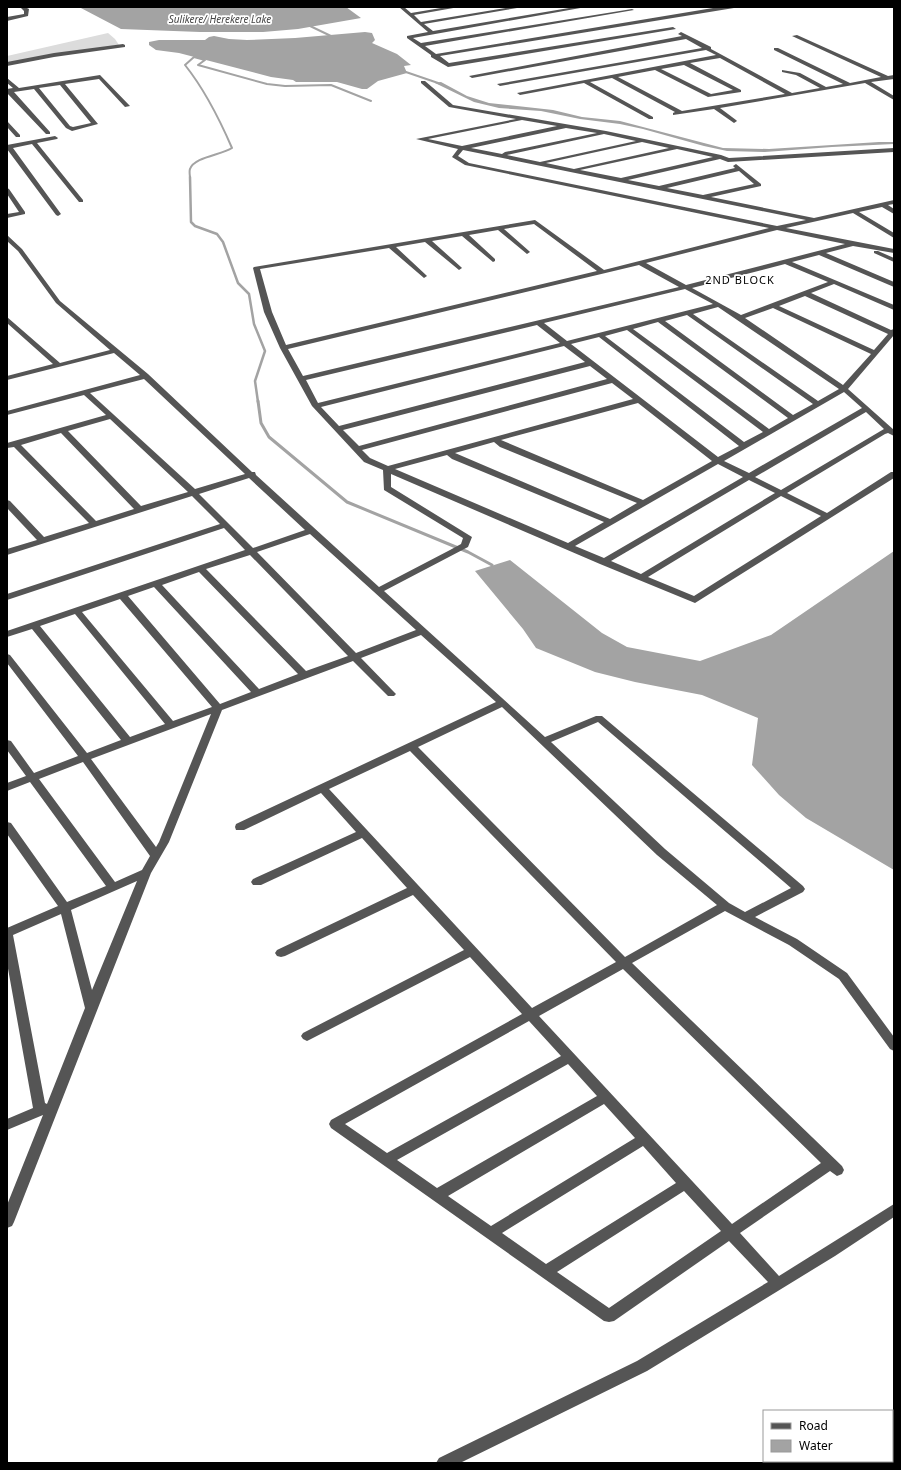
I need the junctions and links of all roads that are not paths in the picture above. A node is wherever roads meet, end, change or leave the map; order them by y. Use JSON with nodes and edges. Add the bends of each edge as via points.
{"nodes":[{"id":1,"x":22,"y":7,"type":"edge"},
{"id":2,"x":401,"y":7,"type":"edge"},
{"id":3,"x":457,"y":7,"type":"edge"},
{"id":4,"x":521,"y":7,"type":"edge"},
{"id":5,"x":584,"y":7,"type":"edge"},
{"id":6,"x":623,"y":7,"type":"edge"},
{"id":7,"x":726,"y":7,"type":"edge"},
{"id":8,"x":738,"y":7,"type":"edge"},
{"id":9,"x":632,"y":10,"type":"junction"},
{"id":10,"x":638,"y":13,"type":"dead end"},
{"id":11,"x":411,"y":14,"type":"junction"},
{"id":12,"x":644,"y":15,"type":"dead end"},
{"id":13,"x":7,"y":19,"type":"edge"},
{"id":14,"x":656,"y":20,"type":"junction"},
{"id":15,"x":422,"y":23,"type":"junction"},
{"id":16,"x":673,"y":29,"type":"junction"},
{"id":17,"x":432,"y":33,"type":"junction"},
{"id":18,"x":795,"y":36,"type":"dead end"},
{"id":19,"x":687,"y":37,"type":"junction"},
{"id":20,"x":420,"y":45,"type":"junction"},
{"id":21,"x":124,"y":46,"type":"dead end"},
{"id":22,"x":709,"y":48,"type":"junction"},
{"id":23,"x":776,"y":49,"type":"dead end"},
{"id":24,"x":433,"y":56,"type":"junction"},
{"id":25,"x":722,"y":56,"type":"junction"},
{"id":26,"x":685,"y":63,"type":"junction"},
{"id":27,"x":7,"y":64,"type":"edge"},
{"id":28,"x":656,"y":68,"type":"junction"},
{"id":29,"x":784,"y":71,"type":"dead end"},
{"id":30,"x":472,"y":76,"type":"dead end"},
{"id":31,"x":613,"y":76,"type":"junction"},
{"id":32,"x":894,"y":76,"type":"edge"},
{"id":33,"x":886,"y":78,"type":"junction"},
{"id":34,"x":7,"y":80,"type":"edge"},
{"id":35,"x":585,"y":81,"type":"junction"},
{"id":36,"x":865,"y":81,"type":"junction"},
{"id":37,"x":423,"y":82,"type":"dead end"},
{"id":38,"x":894,"y":83,"type":"edge"},
{"id":39,"x":62,"y":84,"type":"junction"},
{"id":40,"x":500,"y":84,"type":"dead end"},
{"id":41,"x":848,"y":84,"type":"junction"},
{"id":42,"x":36,"y":88,"type":"junction"},
{"id":43,"x":824,"y":88,"type":"junction"},
{"id":44,"x":18,"y":90,"type":"junction"},
{"id":45,"x":9,"y":91,"type":"edge"},
{"id":46,"x":520,"y":93,"type":"dead end"},
{"id":47,"x":790,"y":94,"type":"junction"},
{"id":48,"x":894,"y":98,"type":"edge"},
{"id":49,"x":127,"y":106,"type":"dead end"},
{"id":50,"x":715,"y":107,"type":"junction"},
{"id":51,"x":651,"y":118,"type":"dead end"},
{"id":52,"x":527,"y":119,"type":"junction"},
{"id":53,"x":734,"y":121,"type":"dead end"},
{"id":54,"x":7,"y":123,"type":"edge"},
{"id":55,"x":566,"y":126,"type":"junction"},
{"id":56,"x":48,"y":133,"type":"dead end"},
{"id":57,"x":606,"y":133,"type":"junction"},
{"id":58,"x":18,"y":136,"type":"dead end"},
{"id":59,"x":55,"y":138,"type":"dead end"},
{"id":60,"x":644,"y":141,"type":"junction"},
{"id":61,"x":33,"y":142,"type":"junction"},
{"id":62,"x":8,"y":147,"type":"edge"},
{"id":63,"x":461,"y":148,"type":"junction"},
{"id":64,"x":679,"y":148,"type":"junction"},
{"id":65,"x":894,"y":150,"type":"edge"},
{"id":66,"x":499,"y":155,"type":"junction"},
{"id":67,"x":721,"y":157,"type":"junction"},
{"id":68,"x":728,"y":160,"type":"junction"},
{"id":69,"x":539,"y":163,"type":"junction"},
{"id":70,"x":740,"y":169,"type":"junction"},
{"id":71,"x":573,"y":170,"type":"junction"},
{"id":72,"x":620,"y":180,"type":"junction"},
{"id":73,"x":658,"y":188,"type":"junction"},
{"id":74,"x":7,"y":190,"type":"edge"},
{"id":75,"x":702,"y":197,"type":"junction"},
{"id":76,"x":81,"y":200,"type":"dead end"},
{"id":77,"x":15,"y":201,"type":"junction"},
{"id":78,"x":7,"y":202,"type":"edge"},
{"id":79,"x":894,"y":202,"type":"edge"},
{"id":80,"x":882,"y":204,"type":"junction"},
{"id":81,"x":854,"y":211,"type":"junction"},
{"id":82,"x":894,"y":212,"type":"edge"},
{"id":83,"x":58,"y":214,"type":"dead end"},
{"id":84,"x":7,"y":216,"type":"edge"},
{"id":85,"x":814,"y":220,"type":"junction"},
{"id":86,"x":499,"y":228,"type":"junction"},
{"id":87,"x":778,"y":228,"type":"junction"},
{"id":88,"x":464,"y":234,"type":"junction"},
{"id":89,"x":894,"y":236,"type":"edge"},
{"id":90,"x":7,"y":237,"type":"edge"},
{"id":91,"x":427,"y":240,"type":"junction"},
{"id":92,"x":853,"y":244,"type":"junction"},
{"id":93,"x":391,"y":246,"type":"junction"},
{"id":94,"x":872,"y":248,"type":"junction"},
{"id":95,"x":894,"y":251,"type":"edge"},
{"id":96,"x":527,"y":252,"type":"dead end"},
{"id":97,"x":820,"y":253,"type":"junction"},
{"id":98,"x":493,"y":260,"type":"dead end"},
{"id":99,"x":894,"y":260,"type":"edge"},
{"id":100,"x":785,"y":261,"type":"junction"},
{"id":101,"x":640,"y":263,"type":"junction"},
{"id":102,"x":459,"y":268,"type":"dead end"},
{"id":103,"x":603,"y":272,"type":"junction"},
{"id":104,"x":424,"y":276,"type":"dead end"},
{"id":105,"x":834,"y":282,"type":"junction"},
{"id":106,"x":894,"y":285,"type":"edge"},
{"id":107,"x":686,"y":287,"type":"junction"},
{"id":108,"x":805,"y":293,"type":"junction"},
{"id":109,"x":719,"y":305,"type":"junction"},
{"id":110,"x":772,"y":305,"type":"junction"},
{"id":111,"x":894,"y":308,"type":"edge"},
{"id":112,"x":688,"y":312,"type":"junction"},
{"id":113,"x":740,"y":318,"type":"junction"},
{"id":114,"x":7,"y":319,"type":"edge"},
{"id":115,"x":659,"y":320,"type":"junction"},
{"id":116,"x":538,"y":322,"type":"junction"},
{"id":117,"x":628,"y":328,"type":"junction"},
{"id":118,"x":893,"y":332,"type":"edge"},
{"id":119,"x":600,"y":335,"type":"junction"},
{"id":120,"x":566,"y":343,"type":"junction"},
{"id":121,"x":284,"y":348,"type":"junction"},
{"id":122,"x":115,"y":351,"type":"junction"},
{"id":123,"x":875,"y":353,"type":"junction"},
{"id":124,"x":591,"y":363,"type":"junction"},
{"id":125,"x":58,"y":365,"type":"junction"},
{"id":126,"x":7,"y":369,"type":"edge"},
{"id":127,"x":145,"y":376,"type":"junction"},
{"id":128,"x":11,"y":377,"type":"edge"},
{"id":129,"x":302,"y":379,"type":"junction"},
{"id":130,"x":613,"y":380,"type":"junction"},
{"id":131,"x":844,"y":389,"type":"junction"},
{"id":132,"x":85,"y":392,"type":"junction"},
{"id":133,"x":639,"y":400,"type":"junction"},
{"id":134,"x":818,"y":404,"type":"junction"},
{"id":135,"x":316,"y":406,"type":"junction"},
{"id":136,"x":867,"y":408,"type":"junction"},
{"id":137,"x":7,"y":413,"type":"edge"},
{"id":138,"x":112,"y":416,"type":"junction"},
{"id":139,"x":793,"y":418,"type":"junction"},
{"id":140,"x":63,"y":430,"type":"junction"},
{"id":141,"x":337,"y":430,"type":"junction"},
{"id":142,"x":768,"y":432,"type":"junction"},
{"id":143,"x":891,"y":432,"type":"edge"},
{"id":144,"x":496,"y":440,"type":"junction"},
{"id":145,"x":16,"y":444,"type":"junction"},
{"id":146,"x":7,"y":446,"type":"edge"},
{"id":147,"x":744,"y":446,"type":"junction"},
{"id":148,"x":358,"y":448,"type":"junction"},
{"id":149,"x":450,"y":453,"type":"junction"},
{"id":150,"x":718,"y":461,"type":"junction"},
{"id":151,"x":387,"y":469,"type":"junction"},
{"id":152,"x":252,"y":474,"type":"junction"},
{"id":153,"x":894,"y":474,"type":"edge"},
{"id":154,"x":749,"y":477,"type":"junction"},
{"id":155,"x":779,"y":492,"type":"junction"},
{"id":156,"x":194,"y":493,"type":"junction"},
{"id":157,"x":7,"y":503,"type":"edge"},
{"id":158,"x":644,"y":503,"type":"junction"},
{"id":159,"x":140,"y":510,"type":"junction"},
{"id":160,"x":827,"y":516,"type":"junction"},
{"id":161,"x":611,"y":522,"type":"junction"},
{"id":162,"x":94,"y":524,"type":"junction"},
{"id":163,"x":225,"y":525,"type":"junction"},
{"id":164,"x":311,"y":531,"type":"junction"},
{"id":165,"x":43,"y":541,"type":"junction"},
{"id":166,"x":568,"y":546,"type":"junction"},
{"id":167,"x":251,"y":551,"type":"junction"},
{"id":168,"x":7,"y":552,"type":"edge"},
{"id":169,"x":603,"y":562,"type":"junction"},
{"id":170,"x":201,"y":569,"type":"junction"},
{"id":171,"x":642,"y":577,"type":"junction"},
{"id":172,"x":156,"y":584,"type":"junction"},
{"id":173,"x":378,"y":591,"type":"junction"},
{"id":174,"x":122,"y":595,"type":"junction"},
{"id":175,"x":7,"y":597,"type":"edge"},
{"id":176,"x":76,"y":610,"type":"junction"},
{"id":177,"x":34,"y":625,"type":"junction"},
{"id":178,"x":423,"y":631,"type":"junction"},
{"id":179,"x":7,"y":634,"type":"edge"},
{"id":180,"x":7,"y":656,"type":"edge"},
{"id":181,"x":355,"y":657,"type":"junction"},
{"id":182,"x":305,"y":676,"type":"junction"},
{"id":183,"x":257,"y":693,"type":"junction"},
{"id":184,"x":391,"y":694,"type":"dead end"},
{"id":185,"x":503,"y":702,"type":"junction"},
{"id":186,"x":218,"y":708,"type":"junction"},
{"id":187,"x":172,"y":726,"type":"junction"},
{"id":188,"x":544,"y":741,"type":"junction"},
{"id":189,"x":128,"y":742,"type":"junction"},
{"id":190,"x":7,"y":743,"type":"edge"},
{"id":191,"x":411,"y":746,"type":"junction"},
{"id":192,"x":85,"y":758,"type":"junction"},
{"id":193,"x":32,"y":778,"type":"junction"},
{"id":194,"x":7,"y":787,"type":"edge"},
{"id":195,"x":322,"y":788,"type":"junction"},
{"id":196,"x":7,"y":826,"type":"edge"},
{"id":197,"x":240,"y":827,"type":"dead end"},
{"id":198,"x":363,"y":833,"type":"junction"},
{"id":199,"x":156,"y":856,"type":"junction"},
{"id":200,"x":146,"y":873,"type":"junction"},
{"id":201,"x":257,"y":882,"type":"dead end"},
{"id":202,"x":113,"y":887,"type":"junction"},
{"id":203,"x":415,"y":889,"type":"junction"},
{"id":204,"x":725,"y":906,"type":"junction"},
{"id":205,"x":64,"y":908,"type":"junction"},
{"id":206,"x":745,"y":917,"type":"junction"},
{"id":207,"x":7,"y":932,"type":"edge"},
{"id":208,"x":472,"y":951,"type":"junction"},
{"id":209,"x":280,"y":954,"type":"dead end"},
{"id":210,"x":624,"y":962,"type":"junction"},
{"id":211,"x":90,"y":1008,"type":"junction"},
{"id":212,"x":530,"y":1014,"type":"junction"},
{"id":213,"x":307,"y":1036,"type":"dead end"},
{"id":214,"x":894,"y":1046,"type":"edge"},
{"id":215,"x":569,"y":1058,"type":"junction"},
{"id":216,"x":605,"y":1097,"type":"junction"},
{"id":217,"x":54,"y":1104,"type":"junction"},
{"id":218,"x":40,"y":1110,"type":"junction"},
{"id":219,"x":7,"y":1125,"type":"edge"},
{"id":220,"x":644,"y":1139,"type":"junction"},
{"id":221,"x":386,"y":1160,"type":"junction"},
{"id":222,"x":685,"y":1184,"type":"junction"},
{"id":223,"x":437,"y":1195,"type":"junction"},
{"id":224,"x":894,"y":1210,"type":"edge"},
{"id":225,"x":7,"y":1222,"type":"edge"},
{"id":226,"x":491,"y":1233,"type":"junction"},
{"id":227,"x":730,"y":1233,"type":"junction"},
{"id":228,"x":546,"y":1271,"type":"junction"},
{"id":229,"x":777,"y":1284,"type":"junction"},
{"id":230,"x":444,"y":1463,"type":"edge"}],
"edges":[{"from":1,"to":13,"type":"street","via":[[27,10],[26,15]]},
{"from":2,"to":11,"type":"street"},
{"from":3,"to":11,"type":"street"},
{"from":4,"to":15,"type":"street"},
{"from":5,"to":17,"type":"street"},
{"from":6,"to":9,"type":"street"},
{"from":7,"to":8,"type":"street"},
{"from":7,"to":14,"type":"street"},
{"from":9,"to":10,"type":"street"},
{"from":9,"to":20,"type":"street"},
{"from":11,"to":15,"type":"street"},
{"from":12,"to":14,"type":"street"},
{"from":14,"to":16,"type":"street"},
{"from":14,"to":24,"type":"street"},
{"from":15,"to":17,"type":"street"},
{"from":16,"to":19,"type":"street"},
{"from":16,"to":24,"type":"street","via":[[448,65]]},
{"from":17,"to":20,"type":"street","via":[[409,37]]},
{"from":18,"to":33,"type":"street"},
{"from":19,"to":22,"type":"street"},
{"from":19,"to":30,"type":"street"},
{"from":20,"to":24,"type":"street"},
{"from":21,"to":27,"type":"street"},
{"from":22,"to":25,"type":"street"},
{"from":22,"to":40,"type":"street"},
{"from":23,"to":41,"type":"street"},
{"from":25,"to":26,"type":"street"},
{"from":25,"to":47,"type":"street"},
{"from":26,"to":28,"type":"street"},
{"from":26,"to":28,"type":"street","via":[[739,91],[710,96]]},
{"from":28,"to":31,"type":"street"},
{"from":29,"to":43,"type":"street","via":[[798,74]]},
{"from":31,"to":35,"type":"street"},
{"from":31,"to":50,"type":"street","via":[[678,113]]},
{"from":32,"to":33,"type":"street"},
{"from":33,"to":36,"type":"street"},
{"from":33,"to":38,"type":"street"},
{"from":34,"to":44,"type":"street"},
{"from":35,"to":46,"type":"street"},
{"from":35,"to":51,"type":"street"},
{"from":36,"to":41,"type":"street"},
{"from":36,"to":48,"type":"street"},
{"from":37,"to":52,"type":"street","via":[[451,106]]},
{"from":39,"to":42,"type":"street"},
{"from":39,"to":42,"type":"street","via":[[95,124],[68,128]]},
{"from":39,"to":49,"type":"street","via":[[100,77]]},
{"from":41,"to":43,"type":"street"},
{"from":42,"to":44,"type":"street"},
{"from":43,"to":47,"type":"street"},
{"from":44,"to":45,"type":"street"},
{"from":45,"to":56,"type":"street"},
{"from":47,"to":50,"type":"street"},
{"from":50,"to":53,"type":"street"},
{"from":52,"to":55,"type":"street"},
{"from":52,"to":63,"type":"street","via":[[419,140]]},
{"from":54,"to":58,"type":"street"},
{"from":55,"to":57,"type":"street"},
{"from":55,"to":63,"type":"street"},
{"from":57,"to":60,"type":"street"},
{"from":57,"to":66,"type":"street"},
{"from":59,"to":61,"type":"street"},
{"from":60,"to":64,"type":"street"},
{"from":60,"to":69,"type":"street"},
{"from":61,"to":62,"type":"street"},
{"from":61,"to":76,"type":"street"},
{"from":62,"to":83,"type":"street"},
{"from":63,"to":66,"type":"street"},
{"from":63,"to":87,"type":"street","via":[[455,157],[467,164]]},
{"from":64,"to":67,"type":"street"},
{"from":64,"to":71,"type":"street"},
{"from":65,"to":68,"type":"street"},
{"from":66,"to":69,"type":"street"},
{"from":67,"to":68,"type":"street"},
{"from":67,"to":72,"type":"street"},
{"from":68,"to":70,"type":"street"},
{"from":69,"to":71,"type":"street"},
{"from":70,"to":73,"type":"street"},
{"from":70,"to":75,"type":"street","via":[[759,185]]},
{"from":71,"to":72,"type":"street"},
{"from":72,"to":73,"type":"street"},
{"from":73,"to":75,"type":"street"},
{"from":74,"to":77,"type":"street"},
{"from":75,"to":85,"type":"street"},
{"from":77,"to":78,"type":"street"},
{"from":77,"to":84,"type":"street","via":[[23,213]]},
{"from":79,"to":80,"type":"street"},
{"from":80,"to":81,"type":"street"},
{"from":80,"to":82,"type":"street"},
{"from":81,"to":85,"type":"street"},
{"from":81,"to":89,"type":"street"},
{"from":85,"to":87,"type":"street"},
{"from":86,"to":88,"type":"street"},
{"from":86,"to":96,"type":"street"},
{"from":86,"to":103,"type":"street","via":[[535,222]]},
{"from":87,"to":92,"type":"street"},
{"from":87,"to":101,"type":"street"},
{"from":88,"to":91,"type":"street"},
{"from":88,"to":98,"type":"street"},
{"from":90,"to":122,"type":"street","via":[[20,250],[58,302]]},
{"from":91,"to":93,"type":"street"},
{"from":91,"to":102,"type":"street"},
{"from":92,"to":94,"type":"street"},
{"from":92,"to":97,"type":"street"},
{"from":93,"to":104,"type":"street"},
{"from":93,"to":121,"type":"street","via":[[256,268],[268,312]]},
{"from":94,"to":95,"type":"street"},
{"from":94,"to":99,"type":"street"},
{"from":97,"to":100,"type":"street"},
{"from":97,"to":106,"type":"street"},
{"from":100,"to":105,"type":"street"},
{"from":100,"to":107,"type":"street"},
{"from":101,"to":103,"type":"street"},
{"from":101,"to":107,"type":"street"},
{"from":103,"to":121,"type":"street"},
{"from":105,"to":108,"type":"street"},
{"from":105,"to":111,"type":"street"},
{"from":107,"to":109,"type":"street"},
{"from":107,"to":116,"type":"street"},
{"from":108,"to":110,"type":"street"},
{"from":108,"to":118,"type":"street"},
{"from":109,"to":112,"type":"street"},
{"from":109,"to":113,"type":"street"},
{"from":110,"to":113,"type":"street"},
{"from":110,"to":123,"type":"street"},
{"from":112,"to":115,"type":"street"},
{"from":112,"to":134,"type":"street"},
{"from":113,"to":131,"type":"street"},
{"from":114,"to":125,"type":"street"},
{"from":115,"to":117,"type":"street"},
{"from":115,"to":139,"type":"street"},
{"from":116,"to":120,"type":"street"},
{"from":116,"to":129,"type":"street"},
{"from":117,"to":119,"type":"street"},
{"from":117,"to":142,"type":"street"},
{"from":118,"to":123,"type":"street"},
{"from":119,"to":120,"type":"street"},
{"from":119,"to":147,"type":"street"},
{"from":120,"to":124,"type":"street"},
{"from":120,"to":135,"type":"street"},
{"from":121,"to":129,"type":"street"},
{"from":122,"to":125,"type":"street"},
{"from":122,"to":127,"type":"street"},
{"from":123,"to":131,"type":"street"},
{"from":124,"to":130,"type":"street"},
{"from":124,"to":141,"type":"street"},
{"from":125,"to":128,"type":"street"},
{"from":126,"to":128,"type":"street"},
{"from":127,"to":132,"type":"street"},
{"from":127,"to":152,"type":"street"},
{"from":129,"to":135,"type":"street"},
{"from":130,"to":133,"type":"street"},
{"from":130,"to":148,"type":"street"},
{"from":131,"to":134,"type":"street"},
{"from":131,"to":136,"type":"street"},
{"from":132,"to":137,"type":"street"},
{"from":132,"to":138,"type":"street"},
{"from":133,"to":144,"type":"street"},
{"from":133,"to":150,"type":"street"},
{"from":134,"to":139,"type":"street"},
{"from":135,"to":141,"type":"street"},
{"from":136,"to":143,"type":"street"},
{"from":136,"to":154,"type":"street"},
{"from":138,"to":140,"type":"street"},
{"from":138,"to":156,"type":"street"},
{"from":139,"to":142,"type":"street"},
{"from":140,"to":145,"type":"street"},
{"from":140,"to":159,"type":"street"},
{"from":141,"to":148,"type":"street"},
{"from":142,"to":147,"type":"street"},
{"from":143,"to":155,"type":"street","via":[[882,432]]},
{"from":144,"to":149,"type":"street"},
{"from":144,"to":158,"type":"street"},
{"from":145,"to":146,"type":"street"},
{"from":145,"to":162,"type":"street"},
{"from":147,"to":150,"type":"street"},
{"from":148,"to":151,"type":"street","via":[[368,460]]},
{"from":149,"to":151,"type":"street"},
{"from":149,"to":161,"type":"street"},
{"from":150,"to":154,"type":"street"},
{"from":150,"to":158,"type":"street"},
{"from":151,"to":166,"type":"street"},
{"from":151,"to":173,"type":"street","via":[[387,488],[468,537],[459,548]]},
{"from":152,"to":156,"type":"street"},
{"from":152,"to":164,"type":"street"},
{"from":153,"to":160,"type":"street"},
{"from":154,"to":155,"type":"street"},
{"from":154,"to":169,"type":"street"},
{"from":155,"to":160,"type":"street"},
{"from":155,"to":171,"type":"street"},
{"from":156,"to":159,"type":"street"},
{"from":156,"to":163,"type":"street"},
{"from":157,"to":165,"type":"street"},
{"from":158,"to":161,"type":"street"},
{"from":159,"to":162,"type":"street"},
{"from":160,"to":171,"type":"street","via":[[695,600]]},
{"from":161,"to":166,"type":"street"},
{"from":162,"to":165,"type":"street"},
{"from":163,"to":167,"type":"street"},
{"from":163,"to":175,"type":"street"},
{"from":164,"to":167,"type":"street"},
{"from":164,"to":173,"type":"street"},
{"from":165,"to":168,"type":"street"},
{"from":166,"to":169,"type":"street"},
{"from":167,"to":170,"type":"street"},
{"from":167,"to":181,"type":"street"},
{"from":169,"to":171,"type":"street"},
{"from":170,"to":172,"type":"street"},
{"from":170,"to":182,"type":"street"},
{"from":172,"to":174,"type":"street"},
{"from":172,"to":183,"type":"street"},
{"from":173,"to":178,"type":"street"},
{"from":174,"to":176,"type":"street"},
{"from":174,"to":186,"type":"street"},
{"from":176,"to":177,"type":"street"},
{"from":176,"to":187,"type":"street"},
{"from":177,"to":179,"type":"street"},
{"from":177,"to":189,"type":"street"},
{"from":178,"to":181,"type":"street"},
{"from":178,"to":185,"type":"street"},
{"from":180,"to":192,"type":"street"},
{"from":181,"to":182,"type":"street"},
{"from":181,"to":184,"type":"street"},
{"from":182,"to":183,"type":"street"},
{"from":183,"to":186,"type":"street"},
{"from":185,"to":188,"type":"street"},
{"from":185,"to":191,"type":"street"},
{"from":186,"to":187,"type":"street"},
{"from":186,"to":199,"type":"street"},
{"from":187,"to":189,"type":"street"},
{"from":188,"to":204,"type":"street","via":[[661,852]]},
{"from":188,"to":206,"type":"street","via":[[599,718],[799,890]]},
{"from":189,"to":192,"type":"street"},
{"from":190,"to":193,"type":"street"},
{"from":191,"to":195,"type":"street"},
{"from":191,"to":210,"type":"street"},
{"from":192,"to":193,"type":"street"},
{"from":192,"to":199,"type":"street"},
{"from":193,"to":194,"type":"street"},
{"from":193,"to":202,"type":"street"},
{"from":195,"to":197,"type":"street"},
{"from":195,"to":198,"type":"street"},
{"from":196,"to":205,"type":"street"},
{"from":198,"to":201,"type":"street"},
{"from":198,"to":203,"type":"street"},
{"from":199,"to":200,"type":"street"},
{"from":200,"to":202,"type":"street"},
{"from":200,"to":211,"type":"street"},
{"from":202,"to":205,"type":"street"},
{"from":203,"to":208,"type":"street"},
{"from":203,"to":209,"type":"street"},
{"from":204,"to":206,"type":"street"},
{"from":204,"to":210,"type":"street"},
{"from":205,"to":207,"type":"street"},
{"from":205,"to":211,"type":"street"},
{"from":206,"to":214,"type":"street","via":[[793,942],[843,976]]},
{"from":207,"to":218,"type":"street"},
{"from":208,"to":212,"type":"street"},
{"from":208,"to":213,"type":"street"},
{"from":210,"to":212,"type":"street"},
{"from":210,"to":227,"type":"street","via":[[834,1167]]},
{"from":211,"to":217,"type":"street"},
{"from":212,"to":215,"type":"street"},
{"from":212,"to":221,"type":"street","via":[[335,1124]]},
{"from":215,"to":216,"type":"street"},
{"from":215,"to":221,"type":"street"},
{"from":216,"to":220,"type":"street"},
{"from":216,"to":223,"type":"street"},
{"from":217,"to":218,"type":"street"},
{"from":217,"to":225,"type":"street"},
{"from":218,"to":219,"type":"street"},
{"from":220,"to":222,"type":"street"},
{"from":220,"to":226,"type":"street"},
{"from":221,"to":223,"type":"street"},
{"from":222,"to":227,"type":"street"},
{"from":222,"to":228,"type":"street"},
{"from":223,"to":226,"type":"street"},
{"from":224,"to":229,"type":"street"},
{"from":226,"to":228,"type":"street"},
{"from":227,"to":228,"type":"street","via":[[609,1316]]},
{"from":227,"to":229,"type":"street"},
{"from":229,"to":230,"type":"street","via":[[642,1366]]}]}
